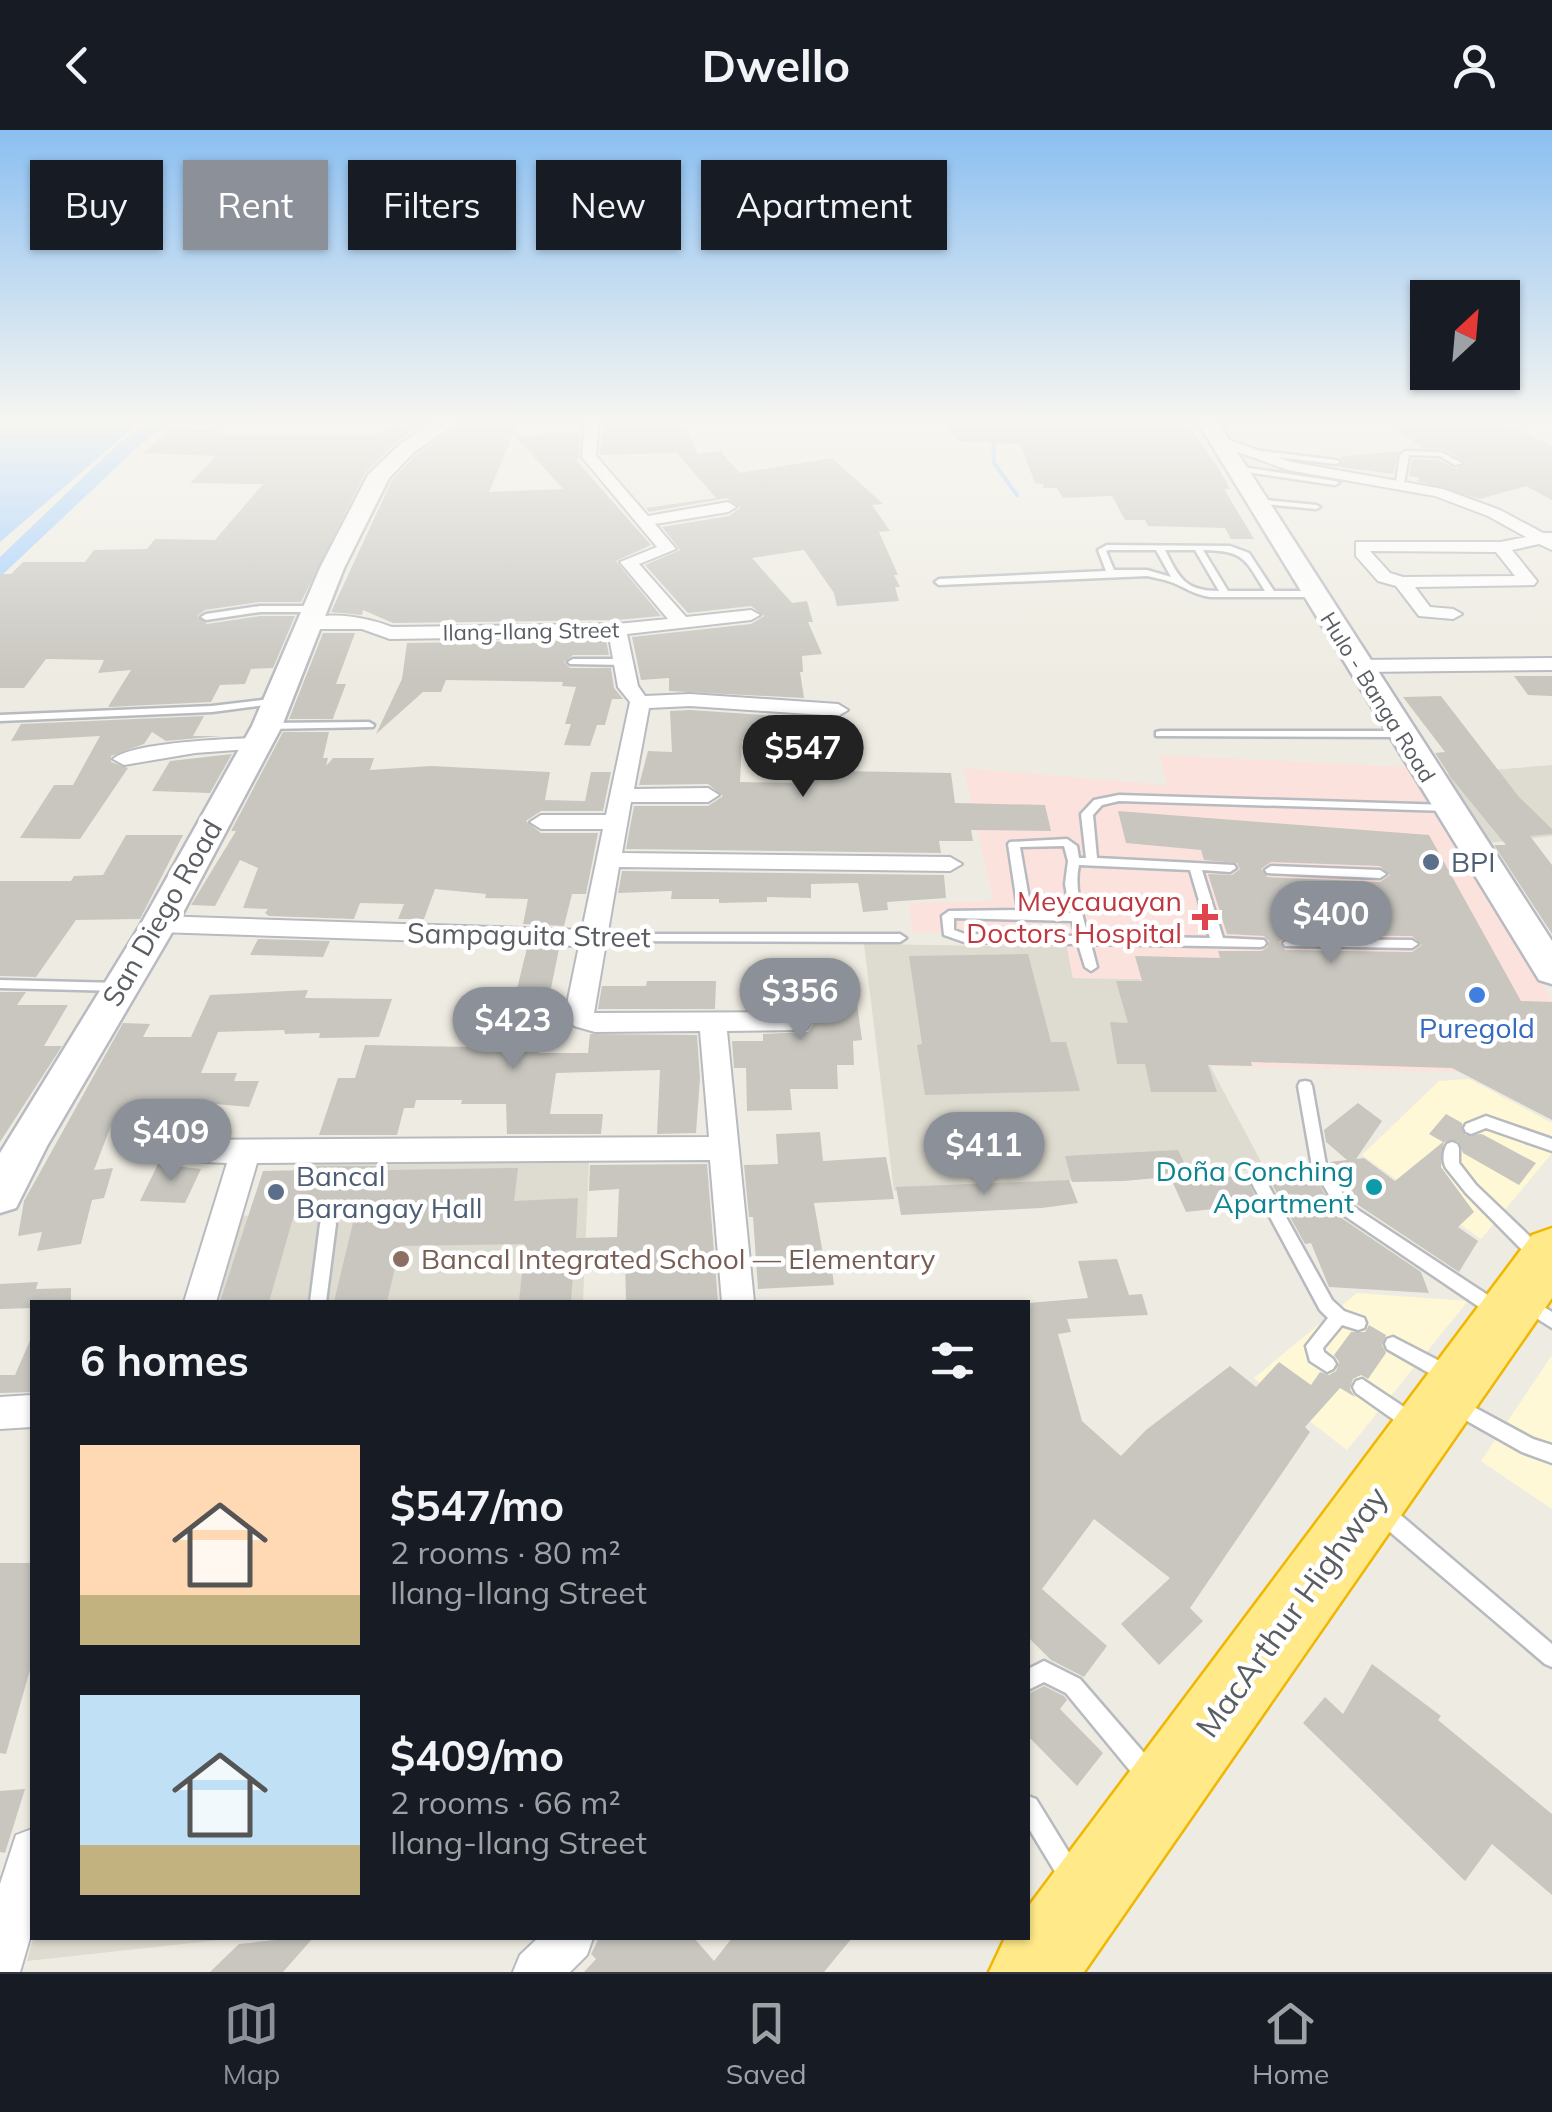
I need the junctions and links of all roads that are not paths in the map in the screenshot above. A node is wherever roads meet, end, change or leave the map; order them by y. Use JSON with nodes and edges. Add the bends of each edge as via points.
{"nodes":[{"id":1,"x":362,"y":507,"type":"edge"},
{"id":2,"x":632,"y":507,"type":"edge"},
{"id":3,"x":728,"y":507,"type":"dead end"},
{"id":4,"x":1260,"y":507,"type":"edge"},
{"id":5,"x":1480,"y":507,"type":"edge"},
{"id":6,"x":644,"y":521,"type":"junction"},
{"id":7,"x":1549,"y":540,"type":"edge"},
{"id":8,"x":1159,"y":547,"type":"junction"},
{"id":9,"x":1501,"y":547,"type":"junction"},
{"id":10,"x":1197,"y":548,"type":"junction"},
{"id":11,"x":1111,"y":573,"type":"junction"},
{"id":12,"x":1176,"y":581,"type":"junction"},
{"id":13,"x":939,"y":582,"type":"dead end"},
{"id":14,"x":1402,"y":582,"type":"junction"},
{"id":15,"x":1224,"y":594,"type":"junction"},
{"id":16,"x":1271,"y":594,"type":"junction"},
{"id":17,"x":1314,"y":594,"type":"junction"},
{"id":18,"x":1453,"y":614,"type":"dead end"},
{"id":19,"x":751,"y":615,"type":"dead end"},
{"id":20,"x":314,"y":616,"type":"junction"},
{"id":21,"x":206,"y":617,"type":"dead end"},
{"id":22,"x":681,"y":622,"type":"junction"},
{"id":23,"x":617,"y":630,"type":"junction"},
{"id":24,"x":573,"y":662,"type":"dead end"},
{"id":25,"x":625,"y":662,"type":"junction"},
{"id":26,"x":1552,"y":664,"type":"edge"},
{"id":27,"x":1359,"y":666,"type":"junction"},
{"id":28,"x":640,"y":702,"type":"junction"},
{"id":29,"x":838,"y":710,"type":"dead end"},
{"id":30,"x":0,"y":718,"type":"edge"},
{"id":31,"x":267,"y":724,"type":"junction"},
{"id":32,"x":368,"y":725,"type":"dead end"},
{"id":33,"x":1160,"y":734,"type":"dead end"},
{"id":34,"x":1402,"y":734,"type":"junction"},
{"id":35,"x":124,"y":760,"type":"dead end"},
{"id":36,"x":708,"y":795,"type":"dead end"},
{"id":37,"x":620,"y":796,"type":"junction"},
{"id":38,"x":1448,"y":808,"type":"junction"},
{"id":39,"x":541,"y":822,"type":"dead end"},
{"id":40,"x":614,"y":822,"type":"junction"},
{"id":41,"x":606,"y":860,"type":"junction"},
{"id":42,"x":1074,"y":861,"type":"junction"},
{"id":43,"x":1092,"y":862,"type":"junction"},
{"id":44,"x":950,"y":864,"type":"dead end"},
{"id":45,"x":1195,"y":867,"type":"junction"},
{"id":46,"x":1230,"y":868,"type":"dead end"},
{"id":47,"x":1271,"y":870,"type":"dead end"},
{"id":48,"x":1380,"y":874,"type":"dead end"},
{"id":49,"x":1026,"y":914,"type":"junction"},
{"id":50,"x":1077,"y":917,"type":"junction"},
{"id":51,"x":160,"y":924,"type":"junction"},
{"id":52,"x":590,"y":938,"type":"junction"},
{"id":53,"x":900,"y":938,"type":"dead end"},
{"id":54,"x":1085,"y":940,"type":"junction"},
{"id":55,"x":1218,"y":943,"type":"junction"},
{"id":56,"x":1260,"y":943,"type":"dead end"},
{"id":57,"x":1289,"y":943,"type":"dead end"},
{"id":58,"x":1412,"y":944,"type":"dead end"},
{"id":59,"x":1091,"y":967,"type":"dead end"},
{"id":60,"x":1552,"y":971,"type":"edge"},
{"id":61,"x":0,"y":984,"type":"edge"},
{"id":62,"x":120,"y":988,"type":"junction"},
{"id":63,"x":798,"y":1021,"type":"dead end"},
{"id":64,"x":714,"y":1022,"type":"junction"},
{"id":65,"x":1305,"y":1086,"type":"dead end"},
{"id":66,"x":1471,"y":1128,"type":"dead end"},
{"id":67,"x":1552,"y":1145,"type":"edge"},
{"id":68,"x":722,"y":1148,"type":"junction"},
{"id":69,"x":1452,"y":1148,"type":"dead end"},
{"id":70,"x":246,"y":1150,"type":"junction"},
{"id":71,"x":168,"y":1152,"type":"dead end"},
{"id":72,"x":1256,"y":1176,"type":"dead end"},
{"id":73,"x":0,"y":1195,"type":"edge"},
{"id":74,"x":328,"y":1224,"type":"dead end"},
{"id":75,"x":1535,"y":1290,"type":"edge"},
{"id":76,"x":201,"y":1300,"type":"edge"},
{"id":77,"x":318,"y":1300,"type":"edge"},
{"id":78,"x":738,"y":1300,"type":"edge"},
{"id":79,"x":1339,"y":1317,"type":"junction"},
{"id":80,"x":1358,"y":1323,"type":"dead end"},
{"id":81,"x":1393,"y":1344,"type":"dead end"},
{"id":82,"x":1327,"y":1364,"type":"dead end"},
{"id":83,"x":1362,"y":1388,"type":"dead end"},
{"id":84,"x":1442,"y":1403,"type":"junction"},
{"id":85,"x":30,"y":1412,"type":"edge"},
{"id":86,"x":0,"y":1413,"type":"edge"},
{"id":87,"x":1552,"y":1454,"type":"edge"},
{"id":88,"x":1371,"y":1502,"type":"junction"},
{"id":89,"x":1552,"y":1657,"type":"edge"},
{"id":90,"x":1030,"y":1679,"type":"edge"},
{"id":91,"x":1162,"y":1793,"type":"junction"},
{"id":92,"x":1030,"y":1810,"type":"edge"},
{"id":93,"x":30,"y":1858,"type":"edge"},
{"id":94,"x":1085,"y":1899,"type":"junction"},
{"id":95,"x":568,"y":1940,"type":"edge"},
{"id":96,"x":0,"y":1964,"type":"edge"},
{"id":97,"x":537,"y":1972,"type":"edge"},
{"id":98,"x":1032,"y":1972,"type":"edge"}],
"edges":[{"from":1,"to":20,"type":"street","name":"San Diego Road"},
{"from":2,"to":6,"type":"street"},
{"from":3,"to":6,"type":"street"},
{"from":4,"to":17,"type":"street","name":"Hulo - Banga Road"},
{"from":5,"to":7,"type":"street"},
{"from":6,"to":22,"type":"street","via":[[668,549],[628,562]]},
{"from":7,"to":9,"type":"street"},
{"from":8,"to":10,"type":"lane"},
{"from":8,"to":11,"type":"lane","via":[[1107,547],[1102,550]]},
{"from":8,"to":12,"type":"lane"},
{"from":9,"to":14,"type":"street","via":[[1528,581]]},
{"from":9,"to":14,"type":"street","via":[[1362,546],[1384,577]]},
{"from":10,"to":15,"type":"lane"},
{"from":10,"to":16,"type":"lane","via":[[1240,551]]},
{"from":11,"to":12,"type":"lane"},
{"from":11,"to":13,"type":"lane"},
{"from":12,"to":15,"type":"lane","via":[[1191,593]]},
{"from":14,"to":18,"type":"street","via":[[1425,612]]},
{"from":15,"to":16,"type":"lane"},
{"from":16,"to":17,"type":"lane"},
{"from":17,"to":27,"type":"street","name":"Hulo - Banga Road"},
{"from":19,"to":22,"type":"street","name":"Ilang-Ilang Street"},
{"from":20,"to":21,"type":"lane","via":[[262,609]]},
{"from":20,"to":23,"type":"street","name":"Ilang-Ilang Street","via":[[390,633]]},
{"from":20,"to":31,"type":"street","name":"San Diego Road"},
{"from":22,"to":23,"type":"street","name":"Ilang-Ilang Street"},
{"from":23,"to":25,"type":"street"},
{"from":24,"to":25,"type":"lane"},
{"from":25,"to":28,"type":"street","via":[[628,686]]},
{"from":26,"to":27,"type":"street"},
{"from":27,"to":34,"type":"street","name":"Hulo - Banga Road"},
{"from":28,"to":29,"type":"street"},
{"from":28,"to":37,"type":"street"},
{"from":30,"to":31,"type":"lane","via":[[212,709]]},
{"from":31,"to":32,"type":"lane"},
{"from":31,"to":35,"type":"street"},
{"from":31,"to":51,"type":"street","name":"San Diego Road"},
{"from":33,"to":34,"type":"lane"},
{"from":34,"to":38,"type":"street","name":"Hulo - Banga Road"},
{"from":36,"to":37,"type":"street"},
{"from":37,"to":40,"type":"street"},
{"from":38,"to":43,"type":"lane","via":[[1119,798],[1098,802],[1087,814]]},
{"from":38,"to":60,"type":"street","name":"Hulo - Banga Road"},
{"from":39,"to":40,"type":"street"},
{"from":40,"to":41,"type":"street"},
{"from":41,"to":44,"type":"street"},
{"from":41,"to":52,"type":"street"},
{"from":42,"to":43,"type":"lane"},
{"from":42,"to":49,"type":"lane","via":[[1066,842],[1014,844]]},
{"from":42,"to":50,"type":"lane"},
{"from":43,"to":45,"type":"lane"},
{"from":45,"to":46,"type":"lane"},
{"from":45,"to":55,"type":"lane"},
{"from":47,"to":48,"type":"lane"},
{"from":49,"to":50,"type":"lane"},
{"from":49,"to":54,"type":"lane","via":[[948,916],[948,932],[964,938]]},
{"from":50,"to":54,"type":"lane"},
{"from":51,"to":52,"type":"street","name":"Sampaguita Street"},
{"from":51,"to":62,"type":"street","name":"San Diego Road"},
{"from":52,"to":53,"type":"lane","name":"Sampaguita Street"},
{"from":52,"to":64,"type":"street","via":[[583,1019]]},
{"from":54,"to":55,"type":"lane"},
{"from":54,"to":59,"type":"lane"},
{"from":55,"to":56,"type":"lane"},
{"from":57,"to":58,"type":"lane"},
{"from":61,"to":62,"type":"lane"},
{"from":62,"to":73,"type":"street","name":"San Diego Road"},
{"from":63,"to":64,"type":"street"},
{"from":64,"to":68,"type":"street"},
{"from":65,"to":75,"type":"lane","via":[[1319,1166],[1344,1208]]},
{"from":66,"to":67,"type":"lane","via":[[1486,1122]]},
{"from":68,"to":70,"type":"street"},
{"from":68,"to":78,"type":"street"},
{"from":69,"to":75,"type":"lane","via":[[1451,1164]]},
{"from":70,"to":71,"type":"street"},
{"from":70,"to":76,"type":"street"},
{"from":72,"to":79,"type":"lane","via":[[1326,1305]]},
{"from":74,"to":77,"type":"lane"},
{"from":75,"to":84,"type":"highway","name":"MacArthur Highway"},
{"from":79,"to":80,"type":"lane"},
{"from":79,"to":82,"type":"lane","via":[[1314,1346]]},
{"from":81,"to":84,"type":"lane"},
{"from":83,"to":84,"type":"lane"},
{"from":84,"to":87,"type":"lane"},
{"from":84,"to":88,"type":"highway","name":"MacArthur Highway"},
{"from":85,"to":86,"type":"street"},
{"from":88,"to":89,"type":"lane"},
{"from":88,"to":91,"type":"highway","name":"MacArthur Highway"},
{"from":90,"to":91,"type":"lane","via":[[1044,1671],[1073,1686]]},
{"from":91,"to":94,"type":"highway","name":"MacArthur Highway"},
{"from":92,"to":94,"type":"lane"},
{"from":93,"to":96,"type":"street"},
{"from":94,"to":98,"type":"highway","name":"MacArthur Highway"},
{"from":95,"to":97,"type":"street"}]}
